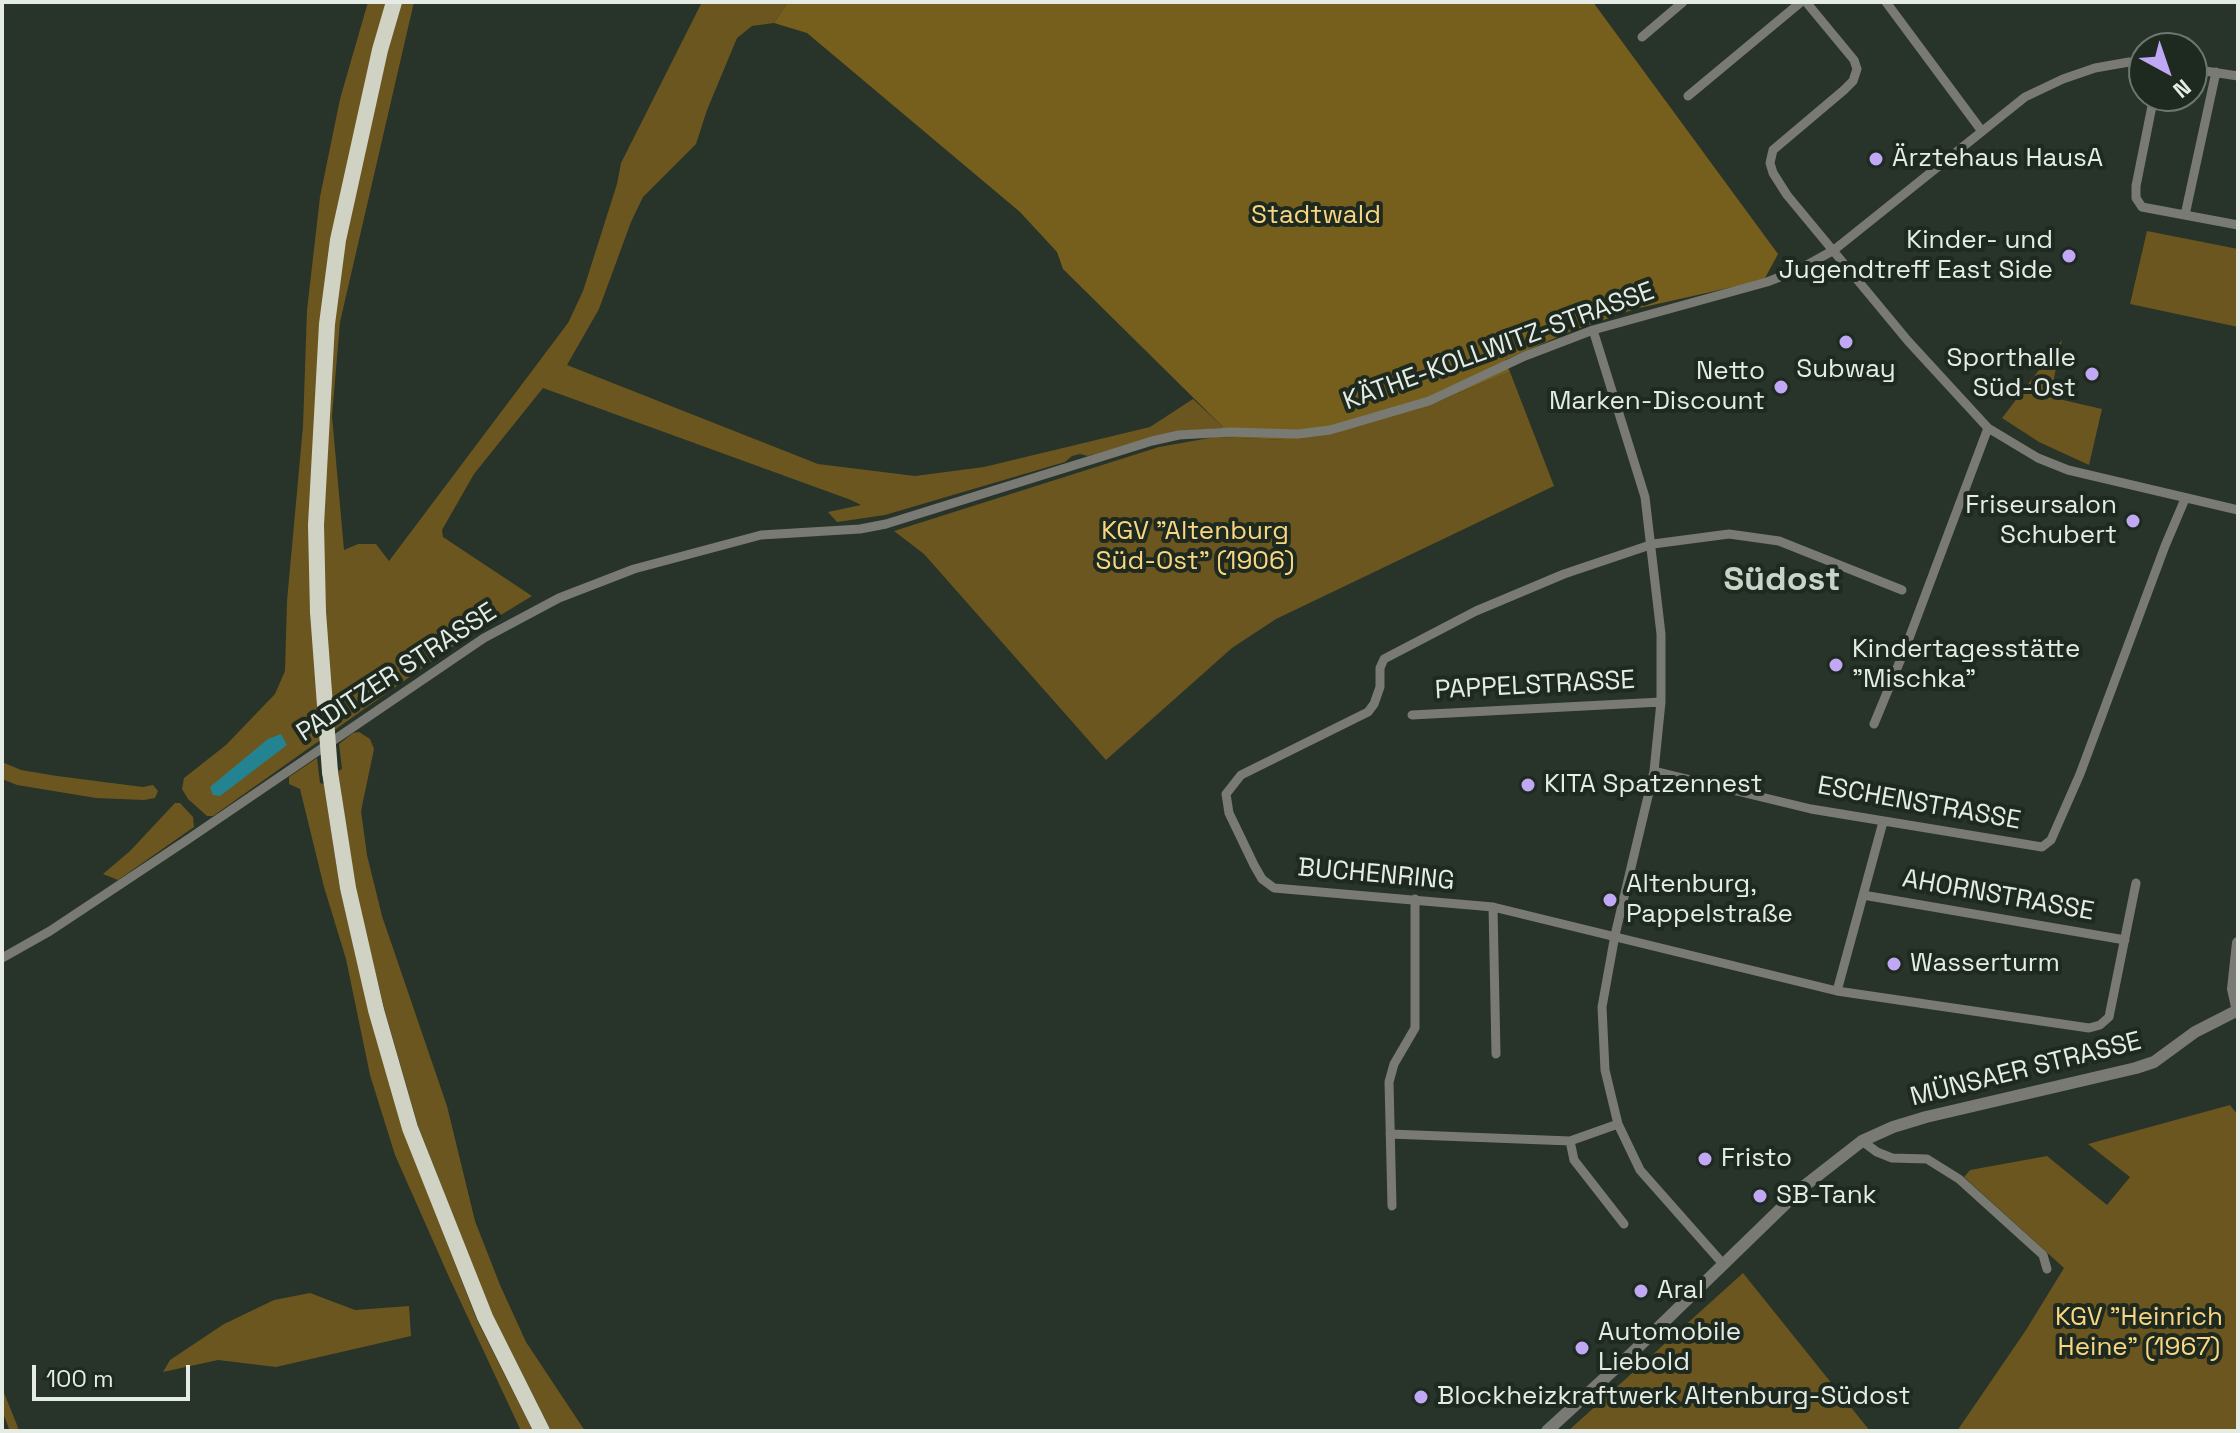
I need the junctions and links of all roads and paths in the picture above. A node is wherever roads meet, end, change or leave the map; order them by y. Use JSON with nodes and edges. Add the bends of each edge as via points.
{"nodes":[{"id":1,"x":394,"y":2,"type":"edge"},
{"id":2,"x":1683,"y":2,"type":"edge"},
{"id":3,"x":1804,"y":2,"type":"edge"},
{"id":4,"x":1886,"y":2,"type":"edge"},
{"id":5,"x":1642,"y":37,"type":"dead end"},
{"id":6,"x":2128,"y":62,"type":"edge"},
{"id":7,"x":2208,"y":71,"type":"edge"},
{"id":8,"x":2216,"y":72,"type":"junction"},
{"id":9,"x":2238,"y":76,"type":"edge"},
{"id":10,"x":1688,"y":96,"type":"dead end"},
{"id":11,"x":2151,"y":112,"type":"edge"},
{"id":12,"x":1981,"y":130,"type":"junction"},
{"id":13,"x":2185,"y":215,"type":"junction"},
{"id":14,"x":2238,"y":225,"type":"edge"},
{"id":15,"x":1834,"y":250,"type":"junction"},
{"id":16,"x":1593,"y":330,"type":"junction"},
{"id":17,"x":1988,"y":428,"type":"junction"},
{"id":18,"x":2185,"y":499,"type":"junction"},
{"id":19,"x":2238,"y":510,"type":"edge"},
{"id":20,"x":860,"y":529,"type":"joint"},
{"id":21,"x":1653,"y":544,"type":"junction"},
{"id":22,"x":1902,"y":590,"type":"dead end"},
{"id":23,"x":1661,"y":702,"type":"junction"},
{"id":24,"x":1412,"y":715,"type":"dead end"},
{"id":25,"x":1874,"y":724,"type":"dead end"},
{"id":26,"x":1654,"y":771,"type":"junction"},
{"id":27,"x":1883,"y":822,"type":"junction"},
{"id":28,"x":2136,"y":883,"type":"dead end"},
{"id":29,"x":1863,"y":895,"type":"junction"},
{"id":30,"x":1415,"y":899,"type":"junction"},
{"id":31,"x":1493,"y":907,"type":"junction"},
{"id":32,"x":1615,"y":935,"type":"junction"},
{"id":33,"x":2125,"y":940,"type":"junction"},
{"id":34,"x":2238,"y":943,"type":"edge"},
{"id":35,"x":2,"y":958,"type":"edge"},
{"id":36,"x":1837,"y":991,"type":"junction"},
{"id":37,"x":2238,"y":1011,"type":"edge"},
{"id":38,"x":1496,"y":1054,"type":"dead end"},
{"id":39,"x":1618,"y":1124,"type":"junction"},
{"id":40,"x":1390,"y":1134,"type":"junction"},
{"id":41,"x":1570,"y":1141,"type":"junction"},
{"id":42,"x":1862,"y":1141,"type":"junction"},
{"id":43,"x":1392,"y":1206,"type":"dead end"},
{"id":44,"x":1624,"y":1224,"type":"dead end"},
{"id":45,"x":1724,"y":1265,"type":"junction"},
{"id":46,"x":2047,"y":1269,"type":"dead end"},
{"id":47,"x":542,"y":1431,"type":"edge"},
{"id":48,"x":1547,"y":1431,"type":"edge"}],
"edges":[{"from":1,"to":47,"type":"highway","bridge":true,"via":[[338,240],[327,324],[316,525],[330,772],[348,888],[410,1128],[457,1253]]},
{"from":2,"to":5,"type":"street"},
{"from":3,"to":10,"type":"street"},
{"from":3,"to":15,"type":"street","via":[[1857,69],[1844,90],[1773,150],[1770,163],[1787,195]]},
{"from":4,"to":12,"type":"street"},
{"from":6,"to":12,"type":"street","name":"KÄTHE-KOLLWITZ-STRASSE","via":[[2063,79],[2025,97]]},
{"from":7,"to":8,"type":"street"},
{"from":8,"to":9,"type":"street"},
{"from":8,"to":13,"type":"street"},
{"from":11,"to":13,"type":"street","via":[[2136,198],[2142,207]]},
{"from":12,"to":15,"type":"street","name":"KÄTHE-KOLLWITZ-STRASSE"},
{"from":13,"to":14,"type":"street"},
{"from":15,"to":16,"type":"street","name":"KÄTHE-KOLLWITZ-STRASSE","via":[[1767,282]]},
{"from":15,"to":17,"type":"street"},
{"from":16,"to":20,"type":"street","name":"KÄTHE-KOLLWITZ-STRASSE","via":[[1429,401],[1360,423],[1298,434],[1179,435]]},
{"from":16,"to":21,"type":"street","name":"PAPPELSTRASSE","via":[[1645,497]]},
{"from":17,"to":18,"type":"street","via":[[2068,470]]},
{"from":17,"to":25,"type":"street"},
{"from":18,"to":19,"type":"street"},
{"from":18,"to":27,"type":"street","name":"ESCHENSTRASSE","via":[[2051,840],[2042,847]]},
{"from":20,"to":35,"type":"street","name":"PADITZER STRASSE","via":[[761,535],[721,544],[559,598],[484,638],[50,931]]},
{"from":21,"to":22,"type":"street","via":[[1729,534],[1779,541]]},
{"from":21,"to":23,"type":"street","name":"PAPPELSTRASSE"},
{"from":21,"to":30,"type":"street","name":"BUCHENRING","via":[[1476,611],[1384,659],[1380,687],[1368,712],[1241,775],[1226,794],[1229,813],[1254,865],[1274,888]]},
{"from":23,"to":24,"type":"street","name":"PAPPELSTRASSE"},
{"from":23,"to":26,"type":"street","name":"PAPPELSTRASSE"},
{"from":26,"to":27,"type":"street","name":"ESCHENSTRASSE"},
{"from":26,"to":32,"type":"street","name":"PAPPELSTRASSE"},
{"from":27,"to":29,"type":"street","name":"AHORNSTRASSE"},
{"from":28,"to":33,"type":"street","name":"AHORNSTRASSE"},
{"from":29,"to":33,"type":"street","name":"AHORNSTRASSE"},
{"from":29,"to":36,"type":"street","name":"AHORNSTRASSE"},
{"from":30,"to":31,"type":"street","name":"BUCHENRING"},
{"from":30,"to":40,"type":"street","via":[[1415,1028],[1389,1082]]},
{"from":31,"to":32,"type":"street","name":"BUCHENRING"},
{"from":31,"to":38,"type":"street"},
{"from":32,"to":36,"type":"street","name":"AHORNSTRASSE"},
{"from":32,"to":39,"type":"street","name":"PAPPELSTRASSE","via":[[1602,1007],[1605,1070]]},
{"from":33,"to":36,"type":"street","name":"AHORNSTRASSE","via":[[2109,1017],[2089,1028]]},
{"from":34,"to":37,"type":"street","via":[[2233,989]]},
{"from":37,"to":42,"type":"street","name":"MÜNSAER STRASSE","via":[[2195,1032],[2154,1062],[1926,1117]]},
{"from":39,"to":41,"type":"street"},
{"from":39,"to":45,"type":"street","name":"PAPPELSTRASSE","via":[[1640,1170]]},
{"from":40,"to":41,"type":"street"},
{"from":40,"to":43,"type":"street"},
{"from":41,"to":44,"type":"street","via":[[1574,1160]]},
{"from":42,"to":45,"type":"street","name":"MÜNSAER STRASSE","via":[[1803,1187]]},
{"from":42,"to":46,"type":"street","via":[[1892,1158],[1927,1159],[1959,1179],[2043,1255]]},
{"from":45,"to":48,"type":"street","name":"MÜNSAER STRASSE"}]}
